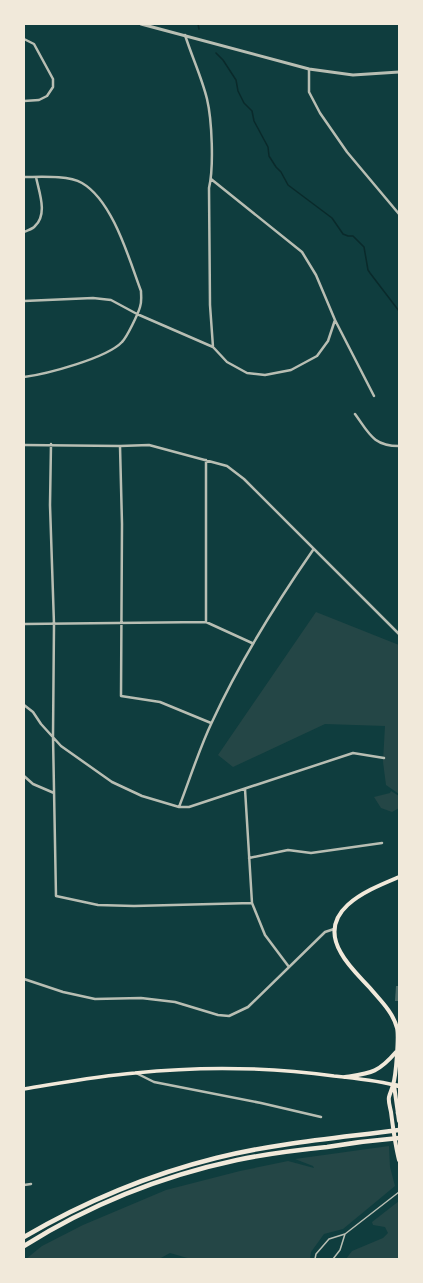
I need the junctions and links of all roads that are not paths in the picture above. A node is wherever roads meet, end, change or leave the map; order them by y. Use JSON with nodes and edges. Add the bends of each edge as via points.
{"nodes":[{"id":1,"x":140,"y":24,"type":"edge"},
{"id":2,"x":185,"y":35,"type":"junction"},
{"id":3,"x":24,"y":39,"type":"edge"},
{"id":4,"x":309,"y":69,"type":"junction"},
{"id":5,"x":399,"y":72,"type":"edge"},
{"id":6,"x":24,"y":101,"type":"edge"},
{"id":7,"x":24,"y":177,"type":"edge"},
{"id":8,"x":36,"y":177,"type":"junction"},
{"id":9,"x":211,"y":179,"type":"junction"},
{"id":10,"x":399,"y":214,"type":"edge"},
{"id":11,"x":24,"y":232,"type":"edge"},
{"id":12,"x":24,"y":301,"type":"edge"},
{"id":13,"x":137,"y":314,"type":"junction"},
{"id":14,"x":335,"y":320,"type":"junction"},
{"id":15,"x":213,"y":347,"type":"junction"},
{"id":16,"x":24,"y":377,"type":"edge"},
{"id":17,"x":374,"y":396,"type":"dead end"},
{"id":18,"x":355,"y":414,"type":"dead end"},
{"id":19,"x":51,"y":444,"type":"junction"},
{"id":20,"x":24,"y":445,"type":"edge"},
{"id":21,"x":120,"y":446,"type":"junction"},
{"id":22,"x":399,"y":446,"type":"edge"},
{"id":23,"x":206,"y":460,"type":"junction"},
{"id":24,"x":313,"y":550,"type":"junction"},
{"id":25,"x":206,"y":622,"type":"junction"},
{"id":26,"x":121,"y":623,"type":"junction"},
{"id":27,"x":24,"y":624,"type":"edge"},
{"id":28,"x":54,"y":624,"type":"junction"},
{"id":29,"x":399,"y":634,"type":"edge"},
{"id":30,"x":252,"y":644,"type":"junction"},
{"id":31,"x":24,"y":705,"type":"edge"},
{"id":32,"x":211,"y":723,"type":"junction"},
{"id":33,"x":53,"y":736,"type":"junction"},
{"id":34,"x":384,"y":758,"type":"dead end"},
{"id":35,"x":24,"y":776,"type":"edge"},
{"id":36,"x":245,"y":789,"type":"junction"},
{"id":37,"x":54,"y":793,"type":"junction"},
{"id":38,"x":179,"y":807,"type":"junction"},
{"id":39,"x":382,"y":843,"type":"dead end"},
{"id":40,"x":249,"y":858,"type":"junction"},
{"id":41,"x":399,"y":877,"type":"edge"},
{"id":42,"x":252,"y":903,"type":"junction"},
{"id":43,"x":334,"y":929,"type":"junction"},
{"id":44,"x":289,"y":968,"type":"junction"},
{"id":45,"x":24,"y":979,"type":"edge"},
{"id":46,"x":398,"y":1037,"type":"edge"},
{"id":47,"x":396,"y":1052,"type":"junction"},
{"id":48,"x":135,"y":1072,"type":"junction"},
{"id":49,"x":345,"y":1077,"type":"junction"},
{"id":50,"x":396,"y":1086,"type":"edge"},
{"id":51,"x":24,"y":1089,"type":"edge"},
{"id":52,"x":398,"y":1111,"type":"edge"},
{"id":53,"x":321,"y":1117,"type":"dead end"},
{"id":54,"x":399,"y":1121,"type":"edge"},
{"id":55,"x":399,"y":1130,"type":"edge"},
{"id":56,"x":399,"y":1138,"type":"edge"},
{"id":57,"x":399,"y":1160,"type":"edge"},
{"id":58,"x":31,"y":1184,"type":"dead end"},
{"id":59,"x":24,"y":1185,"type":"edge"},
{"id":60,"x":399,"y":1192,"type":"edge"},
{"id":61,"x":345,"y":1234,"type":"junction"},
{"id":62,"x":24,"y":1237,"type":"edge"},
{"id":63,"x":24,"y":1246,"type":"edge"},
{"id":64,"x":316,"y":1259,"type":"edge"},
{"id":65,"x":333,"y":1259,"type":"edge"}],
"edges":[{"from":1,"to":2,"type":"street"},
{"from":2,"to":4,"type":"street"},
{"from":2,"to":9,"type":"street","via":[[208,100]]},
{"from":3,"to":6,"type":"street","via":[[34,44],[53,79],[53,87],[47,96],[39,100]]},
{"from":4,"to":5,"type":"street","via":[[353,75]]},
{"from":4,"to":10,"type":"street","via":[[309,92],[320,113],[347,152]]},
{"from":7,"to":8,"type":"street"},
{"from":8,"to":11,"type":"street","via":[[42,218],[35,227]]},
{"from":8,"to":13,"type":"street","via":[[81,182],[95,193],[109,210],[141,291],[141,306]]},
{"from":9,"to":14,"type":"street","via":[[302,252],[316,275]]},
{"from":9,"to":15,"type":"street","via":[[210,290]]},
{"from":12,"to":13,"type":"street","via":[[105,299]]},
{"from":13,"to":15,"type":"street"},
{"from":13,"to":16,"type":"street","via":[[122,341],[112,350],[39,375]]},
{"from":14,"to":15,"type":"street","via":[[328,341],[317,356],[291,370],[265,376],[247,373],[226,362]]},
{"from":14,"to":17,"type":"street"},
{"from":18,"to":22,"type":"street","via":[[372,438],[390,446]]},
{"from":19,"to":20,"type":"street"},
{"from":19,"to":21,"type":"street"},
{"from":19,"to":28,"type":"street","via":[[50,505]]},
{"from":21,"to":23,"type":"street","via":[[149,445]]},
{"from":21,"to":26,"type":"street"},
{"from":23,"to":24,"type":"street","via":[[227,466],[244,480]]},
{"from":23,"to":25,"type":"street"},
{"from":24,"to":29,"type":"street"},
{"from":24,"to":30,"type":"street"},
{"from":25,"to":26,"type":"street"},
{"from":25,"to":30,"type":"street"},
{"from":26,"to":28,"type":"street"},
{"from":26,"to":32,"type":"street","via":[[121,696],[160,702]]},
{"from":27,"to":28,"type":"street"},
{"from":28,"to":33,"type":"street"},
{"from":30,"to":32,"type":"street"},
{"from":31,"to":33,"type":"street"},
{"from":32,"to":38,"type":"street"},
{"from":33,"to":37,"type":"street"},
{"from":33,"to":38,"type":"street","via":[[61,746],[112,782],[142,796]]},
{"from":34,"to":36,"type":"street","via":[[353,753]]},
{"from":35,"to":37,"type":"street","via":[[33,784]]},
{"from":36,"to":38,"type":"street","via":[[189,807]]},
{"from":36,"to":40,"type":"street"},
{"from":37,"to":42,"type":"street","via":[[56,896],[98,905]]},
{"from":39,"to":40,"type":"street","via":[[311,853],[288,850]]},
{"from":40,"to":42,"type":"street"},
{"from":41,"to":43,"type":"main road","via":[[346,905],[338,916]]},
{"from":42,"to":44,"type":"street","via":[[265,935]]},
{"from":43,"to":44,"type":"street","via":[[325,932]]},
{"from":43,"to":46,"type":"main road","via":[[341,954],[389,1012],[396,1025]]},
{"from":44,"to":45,"type":"street","via":[[248,1007],[229,1016],[175,1002],[141,998],[95,999]]},
{"from":46,"to":47,"type":"main road"},
{"from":47,"to":49,"type":"main road","via":[[376,1071]]},
{"from":47,"to":50,"type":"main road"},
{"from":48,"to":49,"type":"main road","via":[[240,1069]]},
{"from":48,"to":51,"type":"main road"},
{"from":48,"to":53,"type":"street","via":[[154,1082]]},
{"from":49,"to":50,"type":"main road"},
{"from":50,"to":52,"type":"main road"},
{"from":50,"to":57,"type":"main road","via":[[389,1097]]},
{"from":52,"to":54,"type":"main road"},
{"from":55,"to":62,"type":"highway","via":[[267,1148],[199,1162],[108,1194]]},
{"from":56,"to":63,"type":"highway","via":[[262,1156],[182,1174],[94,1208]]},
{"from":58,"to":59,"type":"street"},
{"from":60,"to":61,"type":"lane"},
{"from":61,"to":64,"type":"lane","via":[[329,1239],[316,1254]]},
{"from":61,"to":65,"type":"lane","via":[[340,1250]]}]}
